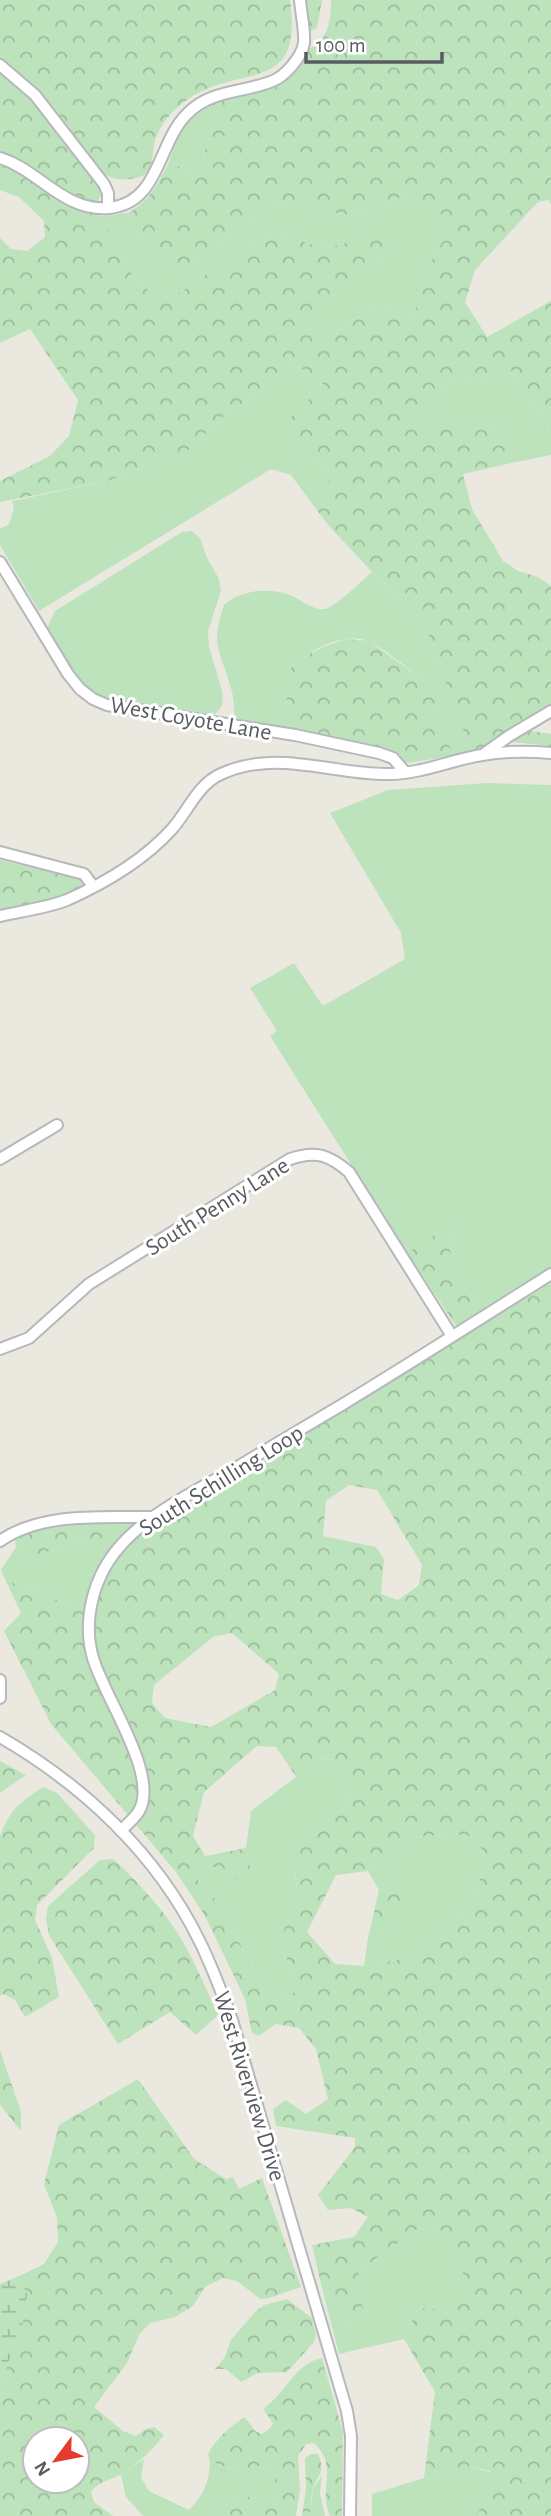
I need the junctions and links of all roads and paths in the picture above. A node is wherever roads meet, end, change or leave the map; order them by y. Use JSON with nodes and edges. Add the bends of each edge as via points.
{"nodes":[{"id":1,"x":300,"y":0,"type":"edge"},
{"id":2,"x":0,"y":65,"type":"edge"},
{"id":3,"x":0,"y":158,"type":"edge"},
{"id":4,"x":108,"y":208,"type":"junction"},
{"id":5,"x":0,"y":562,"type":"edge"},
{"id":6,"x":551,"y":711,"type":"edge"},
{"id":7,"x":551,"y":753,"type":"edge"},
{"id":8,"x":483,"y":755,"type":"junction"},
{"id":9,"x":405,"y":772,"type":"junction"},
{"id":10,"x":0,"y":852,"type":"edge"},
{"id":11,"x":93,"y":886,"type":"junction"},
{"id":12,"x":0,"y":916,"type":"edge"},
{"id":13,"x":57,"y":1125,"type":"dead end"},
{"id":14,"x":0,"y":1159,"type":"edge"},
{"id":15,"x":551,"y":1274,"type":"edge"},
{"id":16,"x":452,"y":1336,"type":"junction"},
{"id":17,"x":0,"y":1349,"type":"edge"},
{"id":18,"x":154,"y":1517,"type":"junction"},
{"id":19,"x":0,"y":1541,"type":"edge"},
{"id":20,"x":0,"y":1680,"type":"edge"},
{"id":21,"x":0,"y":1698,"type":"edge"},
{"id":22,"x":0,"y":1737,"type":"edge"},
{"id":23,"x":121,"y":1830,"type":"junction"},
{"id":24,"x":350,"y":2516,"type":"edge"}],
"edges":[{"from":1,"to":4,"type":"street","via":[[304,45],[289,70],[272,82],[226,91],[193,107],[173,130],[153,178],[140,196]]},
{"from":2,"to":4,"type":"street","via":[[35,95],[104,184]]},
{"from":3,"to":4,"type":"street","via":[[16,163],[76,204]]},
{"from":5,"to":9,"type":"street","name":"West Coyote Lane","via":[[68,674],[93,699],[122,709],[379,753],[393,758]]},
{"from":6,"to":8,"type":"street"},
{"from":7,"to":8,"type":"street"},
{"from":8,"to":9,"type":"street"},
{"from":9,"to":11,"type":"street","via":[[377,774],[303,762],[239,768],[219,775],[205,785],[152,849]]},
{"from":10,"to":11,"type":"street","via":[[84,874]]},
{"from":11,"to":12,"type":"street","via":[[59,902]]},
{"from":13,"to":14,"type":"street"},
{"from":15,"to":16,"type":"street","name":"South Schilling Loop"},
{"from":16,"to":17,"type":"street","name":"South Penny Lane","via":[[349,1172],[335,1160],[303,1154],[89,1284],[29,1338]]},
{"from":16,"to":18,"type":"street","name":"South Schilling Loop"},
{"from":18,"to":19,"type":"street","via":[[50,1522],[12,1532]]},
{"from":18,"to":23,"type":"street","name":"South Schilling Loop","via":[[109,1561],[96,1588],[89,1620],[92,1657],[144,1783],[139,1810]]},
{"from":20,"to":21,"type":"street"},
{"from":22,"to":23,"type":"street","name":"West Riverview Drive","via":[[83,1792]]},
{"from":23,"to":24,"type":"street","name":"West Riverview Drive","via":[[182,1909],[232,2020],[347,2411]]}]}
